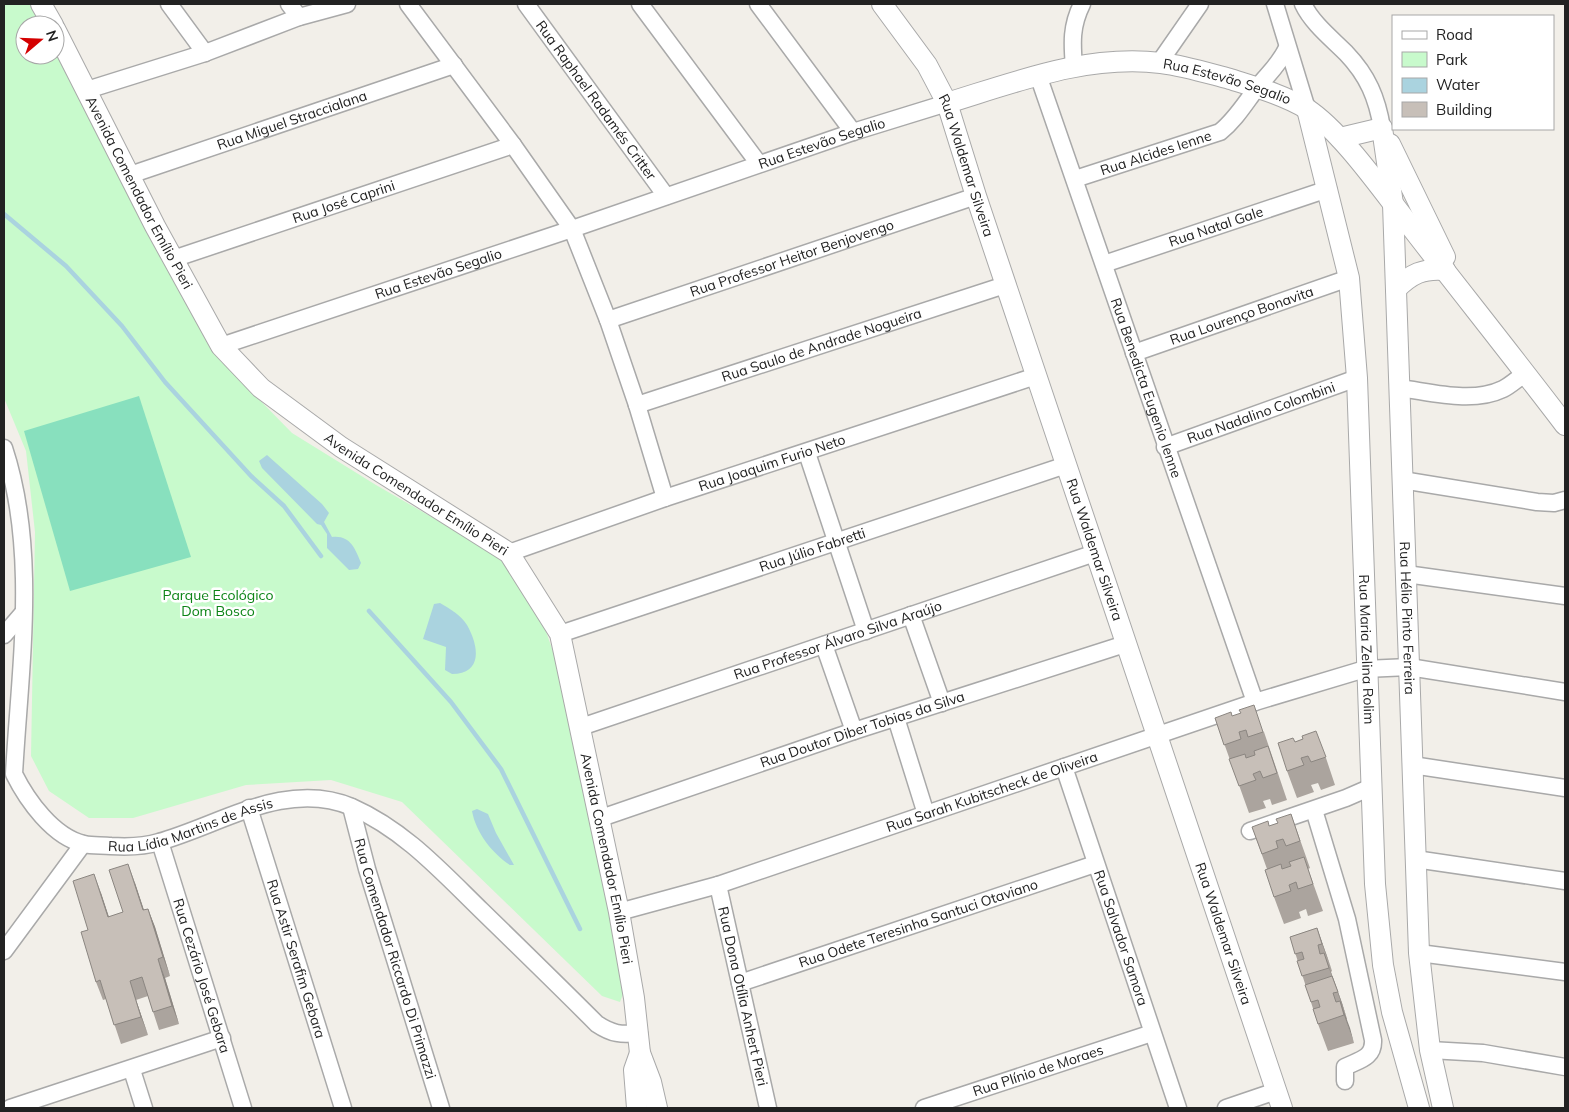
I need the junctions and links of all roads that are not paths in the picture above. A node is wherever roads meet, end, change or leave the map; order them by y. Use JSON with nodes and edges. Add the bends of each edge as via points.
{"nodes":[{"id":1,"x":169,"y":4,"type":"edge"},
{"id":2,"x":288,"y":4,"type":"edge"},
{"id":3,"x":347,"y":4,"type":"edge"},
{"id":4,"x":408,"y":4,"type":"edge"},
{"id":5,"x":526,"y":4,"type":"edge"},
{"id":6,"x":640,"y":4,"type":"edge"},
{"id":7,"x":758,"y":4,"type":"edge"},
{"id":8,"x":882,"y":4,"type":"edge"},
{"id":9,"x":1082,"y":4,"type":"edge"},
{"id":10,"x":1200,"y":4,"type":"edge"},
{"id":11,"x":1274,"y":4,"type":"edge"},
{"id":12,"x":1303,"y":4,"type":"edge"},
{"id":13,"x":299,"y":17,"type":"junction"},
{"id":14,"x":65,"y":48,"type":"edge"},
{"id":15,"x":1287,"y":48,"type":"junction"},
{"id":16,"x":205,"y":53,"type":"junction"},
{"id":17,"x":1160,"y":63,"type":"junction"},
{"id":18,"x":454,"y":66,"type":"junction"},
{"id":19,"x":1074,"y":67,"type":"junction"},
{"id":20,"x":1038,"y":74,"type":"junction"},
{"id":21,"x":1258,"y":87,"type":"junction"},
{"id":22,"x":87,"y":90,"type":"junction"},
{"id":23,"x":946,"y":103,"type":"junction"},
{"id":24,"x":1307,"y":109,"type":"junction"},
{"id":25,"x":1382,"y":128,"type":"junction"},
{"id":26,"x":854,"y":132,"type":"junction"},
{"id":27,"x":1340,"y":138,"type":"junction"},
{"id":28,"x":513,"y":144,"type":"junction"},
{"id":29,"x":759,"y":164,"type":"junction"},
{"id":30,"x":130,"y":175,"type":"junction"},
{"id":31,"x":1075,"y":179,"type":"junction"},
{"id":32,"x":1328,"y":188,"type":"junction"},
{"id":33,"x":666,"y":196,"type":"junction"},
{"id":34,"x":976,"y":196,"type":"junction"},
{"id":35,"x":1393,"y":204,"type":"junction"},
{"id":36,"x":572,"y":229,"type":"junction"},
{"id":37,"x":173,"y":259,"type":"junction"},
{"id":38,"x":1104,"y":264,"type":"junction"},
{"id":39,"x":1445,"y":270,"type":"junction"},
{"id":40,"x":1349,"y":278,"type":"junction"},
{"id":41,"x":1005,"y":285,"type":"junction"},
{"id":42,"x":1459,"y":286,"type":"junction"},
{"id":43,"x":1396,"y":290,"type":"junction"},
{"id":44,"x":608,"y":320,"type":"junction"},
{"id":45,"x":221,"y":346,"type":"junction"},
{"id":46,"x":1134,"y":353,"type":"junction"},
{"id":47,"x":1526,"y":373,"type":"junction"},
{"id":48,"x":1036,"y":376,"type":"junction"},
{"id":49,"x":1357,"y":378,"type":"junction"},
{"id":50,"x":1399,"y":388,"type":"junction"},
{"id":51,"x":637,"y":405,"type":"junction"},
{"id":52,"x":1565,"y":425,"type":"edge"},
{"id":53,"x":1166,"y":447,"type":"junction"},
{"id":54,"x":807,"y":453,"type":"junction"},
{"id":55,"x":5,"y":457,"type":"edge"},
{"id":56,"x":1066,"y":465,"type":"junction"},
{"id":57,"x":1402,"y":480,"type":"junction"},
{"id":58,"x":665,"y":498,"type":"junction"},
{"id":59,"x":1565,"y":500,"type":"edge"},
{"id":60,"x":837,"y":540,"type":"junction"},
{"id":61,"x":510,"y":553,"type":"junction"},
{"id":62,"x":1095,"y":553,"type":"junction"},
{"id":63,"x":1406,"y":574,"type":"junction"},
{"id":64,"x":1565,"y":596,"type":"edge"},
{"id":65,"x":23,"y":613,"type":"junction"},
{"id":66,"x":912,"y":615,"type":"junction"},
{"id":67,"x":866,"y":631,"type":"junction"},
{"id":68,"x":560,"y":634,"type":"junction"},
{"id":69,"x":4,"y":635,"type":"edge"},
{"id":70,"x":824,"y":644,"type":"junction"},
{"id":71,"x":1125,"y":644,"type":"junction"},
{"id":72,"x":1409,"y":667,"type":"junction"},
{"id":73,"x":1365,"y":670,"type":"junction"},
{"id":74,"x":1565,"y":692,"type":"edge"},
{"id":75,"x":942,"y":702,"type":"junction"},
{"id":76,"x":1255,"y":702,"type":"junction"},
{"id":77,"x":896,"y":718,"type":"junction"},
{"id":78,"x":581,"y":727,"type":"junction"},
{"id":79,"x":854,"y":731,"type":"junction"},
{"id":80,"x":1157,"y":736,"type":"junction"},
{"id":81,"x":1412,"y":765,"type":"junction"},
{"id":82,"x":1064,"y":767,"type":"junction"},
{"id":83,"x":14,"y":774,"type":"junction"},
{"id":84,"x":4,"y":788,"type":"edge"},
{"id":85,"x":1370,"y":788,"type":"junction"},
{"id":86,"x":1565,"y":788,"type":"edge"},
{"id":87,"x":351,"y":807,"type":"junction"},
{"id":88,"x":249,"y":808,"type":"junction"},
{"id":89,"x":1314,"y":810,"type":"junction"},
{"id":90,"x":926,"y":814,"type":"junction"},
{"id":91,"x":601,"y":818,"type":"junction"},
{"id":92,"x":1250,"y":831,"type":"dead end"},
{"id":93,"x":160,"y":842,"type":"junction"},
{"id":94,"x":83,"y":844,"type":"junction"},
{"id":95,"x":1415,"y":859,"type":"junction"},
{"id":96,"x":1095,"y":864,"type":"junction"},
{"id":97,"x":1565,"y":881,"type":"edge"},
{"id":98,"x":718,"y":885,"type":"junction"},
{"id":99,"x":619,"y":912,"type":"junction"},
{"id":100,"x":4,"y":951,"type":"edge"},
{"id":101,"x":1419,"y":954,"type":"junction"},
{"id":102,"x":1565,"y":972,"type":"edge"},
{"id":103,"x":740,"y":983,"type":"junction"},
{"id":104,"x":639,"y":1033,"type":"junction"},
{"id":105,"x":1152,"y":1033,"type":"junction"},
{"id":106,"x":222,"y":1038,"type":"junction"},
{"id":107,"x":1430,"y":1050,"type":"junction"},
{"id":108,"x":640,"y":1053,"type":"junction"},
{"id":109,"x":1565,"y":1067,"type":"edge"},
{"id":110,"x":132,"y":1070,"type":"junction"},
{"id":111,"x":1345,"y":1081,"type":"dead end"},
{"id":112,"x":1279,"y":1100,"type":"edge"},
{"id":113,"x":10,"y":1108,"type":"edge"},
{"id":114,"x":144,"y":1108,"type":"edge"},
{"id":115,"x":243,"y":1108,"type":"edge"},
{"id":116,"x":343,"y":1108,"type":"edge"},
{"id":117,"x":440,"y":1108,"type":"edge"},
{"id":118,"x":635,"y":1108,"type":"edge"},
{"id":119,"x":657,"y":1108,"type":"edge"},
{"id":120,"x":768,"y":1108,"type":"edge"},
{"id":121,"x":924,"y":1108,"type":"edge"},
{"id":122,"x":1178,"y":1108,"type":"edge"},
{"id":123,"x":1226,"y":1108,"type":"edge"},
{"id":124,"x":1419,"y":1108,"type":"edge"},
{"id":125,"x":1443,"y":1108,"type":"edge"}],
"edges":[{"from":1,"to":16,"type":"street"},
{"from":2,"to":13,"type":"street"},
{"from":3,"to":13,"type":"street"},
{"from":4,"to":18,"type":"street"},
{"from":5,"to":33,"type":"street","name":"Rua Raphael Radamés Critter"},
{"from":6,"to":29,"type":"street"},
{"from":7,"to":26,"type":"street"},
{"from":8,"to":23,"type":"street","name":"Rua Waldemar Silveira","via":[[927,65]]},
{"from":9,"to":19,"type":"street","via":[[1071,37]]},
{"from":10,"to":17,"type":"street"},
{"from":11,"to":15,"type":"street"},
{"from":12,"to":25,"type":"street","via":[[1365,77],[1377,100]]},
{"from":13,"to":16,"type":"street"},
{"from":14,"to":22,"type":"street","name":"Avenida Comendador Emílio Pieri"},
{"from":15,"to":21,"type":"street","name":"Rua Alcides Ienne","via":[[1279,63]]},
{"from":15,"to":24,"type":"street"},
{"from":16,"to":22,"type":"street"},
{"from":17,"to":19,"type":"street","name":"Rua Estevão Segalio"},
{"from":17,"to":21,"type":"street","name":"Rua Estevão Segalio","via":[[1192,68]]},
{"from":18,"to":28,"type":"street"},
{"from":18,"to":30,"type":"street","name":"Rua Miguel Straccialana"},
{"from":19,"to":20,"type":"street","name":"Rua Estevão Segalio"},
{"from":20,"to":23,"type":"street","name":"Rua Estevão Segalio"},
{"from":20,"to":31,"type":"street","name":"Rua Benedicta Eugenio Ienne"},
{"from":21,"to":24,"type":"street","name":"Rua Estevão Segalio"},
{"from":21,"to":31,"type":"street","name":"Rua Alcides Ienne","via":[[1232,122],[1220,132]]},
{"from":22,"to":30,"type":"street","name":"Avenida Comendador Emílio Pieri"},
{"from":23,"to":26,"type":"street","name":"Rua Estevão Segalio"},
{"from":23,"to":34,"type":"street","name":"Rua Waldemar Silveira"},
{"from":24,"to":27,"type":"street","name":"Rua Estevão Segalio"},
{"from":24,"to":32,"type":"street","name":"Rua Maria Zelina Rolim"},
{"from":25,"to":27,"type":"street"},
{"from":25,"to":35,"type":"street","name":"Rua Hélio Pinto Ferreira"},
{"from":25,"to":42,"type":"street"},
{"from":26,"to":29,"type":"street","name":"Rua Estevão Segalio"},
{"from":27,"to":32,"type":"street","name":"Rua Maria Zelina Rolim","via":[[1332,159]]},
{"from":27,"to":35,"type":"street","name":"Rua Estevão Segalio"},
{"from":28,"to":36,"type":"street"},
{"from":28,"to":37,"type":"street","name":"Rua José Caprini"},
{"from":29,"to":33,"type":"street","name":"Rua Estevão Segalio"},
{"from":30,"to":37,"type":"street","name":"Avenida Comendador Emílio Pieri"},
{"from":31,"to":38,"type":"street","name":"Rua Benedicta Eugenio Ienne"},
{"from":32,"to":38,"type":"street","name":"Rua Natal Gale"},
{"from":32,"to":40,"type":"street","name":"Rua Maria Zelina Rolim"},
{"from":33,"to":36,"type":"street","name":"Rua Estevão Segalio"},
{"from":34,"to":41,"type":"street","name":"Rua Waldemar Silveira"},
{"from":34,"to":44,"type":"street","name":"Rua Professor Heitor Benjovengo"},
{"from":35,"to":39,"type":"street","name":"Rua Estevão Segalio"},
{"from":35,"to":43,"type":"street","name":"Rua Hélio Pinto Ferreira"},
{"from":36,"to":44,"type":"street"},
{"from":36,"to":45,"type":"street","name":"Rua Estevão Segalio"},
{"from":37,"to":45,"type":"street","name":"Avenida Comendador Emílio Pieri"},
{"from":38,"to":46,"type":"street","name":"Rua Benedicta Eugenio Ienne"},
{"from":39,"to":42,"type":"street","name":"Rua Estevão Segalio"},
{"from":39,"to":43,"type":"street","via":[[1416,272]]},
{"from":40,"to":46,"type":"street","name":"Rua Lourenço Bonavita"},
{"from":40,"to":49,"type":"street","name":"Rua Maria Zelina Rolim"},
{"from":41,"to":48,"type":"street","name":"Rua Waldemar Silveira"},
{"from":41,"to":51,"type":"street","name":"Rua Saulo de Andrade Nogueira"},
{"from":42,"to":47,"type":"street"},
{"from":43,"to":50,"type":"street","name":"Rua Hélio Pinto Ferreira"},
{"from":44,"to":51,"type":"street"},
{"from":45,"to":61,"type":"street","name":"Avenida Comendador Emílio Pieri","via":[[261,388],[341,447]]},
{"from":46,"to":53,"type":"street","name":"Rua Benedicta Eugenio Ienne"},
{"from":47,"to":50,"type":"street","via":[[1503,388],[1479,395]]},
{"from":47,"to":52,"type":"street"},
{"from":48,"to":54,"type":"street","name":"Rua Joaquim Furio Neto"},
{"from":48,"to":56,"type":"street","name":"Rua Waldemar Silveira"},
{"from":49,"to":53,"type":"street","name":"Rua Nadalino Colombini"},
{"from":49,"to":73,"type":"street","name":"Rua Maria Zelina Rolim"},
{"from":50,"to":57,"type":"street","name":"Rua Hélio Pinto Ferreira"},
{"from":51,"to":58,"type":"street"},
{"from":53,"to":76,"type":"street","name":"Rua Benedicta Eugenio Ienne"},
{"from":54,"to":58,"type":"street","name":"Rua Joaquim Furio Neto"},
{"from":54,"to":60,"type":"street"},
{"from":55,"to":65,"type":"street","via":[[16,488],[22,526]]},
{"from":56,"to":60,"type":"street","name":"Rua Júlio Fabretti"},
{"from":56,"to":62,"type":"street","name":"Rua Waldemar Silveira"},
{"from":57,"to":59,"type":"street","via":[[1537,502]]},
{"from":57,"to":63,"type":"street","name":"Rua Hélio Pinto Ferreira"},
{"from":58,"to":61,"type":"street","name":"Rua Joaquim Furio Neto"},
{"from":60,"to":67,"type":"street"},
{"from":60,"to":68,"type":"street","name":"Rua Júlio Fabretti"},
{"from":61,"to":68,"type":"street","name":"Avenida Comendador Emílio Pieri"},
{"from":62,"to":66,"type":"street","name":"Rua Professor Álvaro Silva Araújo"},
{"from":62,"to":71,"type":"street","name":"Rua Waldemar Silveira"},
{"from":63,"to":64,"type":"street"},
{"from":63,"to":72,"type":"street","name":"Rua Hélio Pinto Ferreira"},
{"from":65,"to":69,"type":"street"},
{"from":65,"to":83,"type":"street"},
{"from":66,"to":67,"type":"street","name":"Rua Professor Álvaro Silva Araújo"},
{"from":66,"to":75,"type":"street"},
{"from":67,"to":70,"type":"street","name":"Rua Professor Álvaro Silva Araújo"},
{"from":68,"to":78,"type":"street","name":"Avenida Comendador Emílio Pieri"},
{"from":70,"to":78,"type":"street","name":"Rua Professor Álvaro Silva Araújo"},
{"from":70,"to":79,"type":"street"},
{"from":71,"to":75,"type":"street","name":"Rua Doutor Diber Tobias da Silva"},
{"from":71,"to":80,"type":"street","name":"Rua Waldemar Silveira"},
{"from":72,"to":73,"type":"street","name":"Rua Sarah Kubitscheck de Oliveira"},
{"from":72,"to":74,"type":"street","name":"Rua Sarah Kubitscheck de Oliveira"},
{"from":72,"to":81,"type":"street","name":"Rua Hélio Pinto Ferreira"},
{"from":73,"to":76,"type":"street","name":"Rua Sarah Kubitscheck de Oliveira"},
{"from":73,"to":85,"type":"street","name":"Rua Maria Zelina Rolim"},
{"from":75,"to":77,"type":"street","name":"Rua Doutor Diber Tobias da Silva"},
{"from":76,"to":80,"type":"street","name":"Rua Sarah Kubitscheck de Oliveira"},
{"from":77,"to":79,"type":"street","name":"Rua Doutor Diber Tobias da Silva"},
{"from":77,"to":90,"type":"street"},
{"from":78,"to":91,"type":"street","name":"Avenida Comendador Emílio Pieri"},
{"from":79,"to":91,"type":"street","name":"Rua Doutor Diber Tobias da Silva"},
{"from":80,"to":82,"type":"street","name":"Rua Sarah Kubitscheck de Oliveira"},
{"from":80,"to":112,"type":"street","name":"Rua Waldemar Silveira"},
{"from":81,"to":86,"type":"street"},
{"from":81,"to":95,"type":"street","name":"Rua Hélio Pinto Ferreira"},
{"from":82,"to":90,"type":"street","name":"Rua Sarah Kubitscheck de Oliveira"},
{"from":82,"to":96,"type":"street","name":"Rua Salvador Samora"},
{"from":83,"to":84,"type":"street"},
{"from":83,"to":94,"type":"street","name":"Rua Lídia Martins de Assis","via":[[39,813],[59,831]]},
{"from":85,"to":89,"type":"street"},
{"from":85,"to":124,"type":"street","name":"Rua Maria Zelina Rolim","via":[[1383,965],[1392,1012]]},
{"from":87,"to":88,"type":"street","name":"Rua Lídia Martins de Assis","via":[[321,800],[291,800]]},
{"from":87,"to":104,"type":"street","name":"Rua Lídia Martins de Assis","via":[[412,843],[597,1024],[610,1033]]},
{"from":87,"to":117,"type":"street","name":"Rua Comendador Riccardo Di Primazzi"},
{"from":88,"to":93,"type":"street","name":"Rua Lídia Martins de Assis"},
{"from":88,"to":116,"type":"street","name":"Rua Astir Serafim Gebara"},
{"from":89,"to":92,"type":"street"},
{"from":89,"to":111,"type":"street","via":[[1347,919],[1373,1040],[1369,1056],[1345,1067]]},
{"from":90,"to":98,"type":"street","name":"Rua Sarah Kubitscheck de Oliveira"},
{"from":91,"to":99,"type":"street","name":"Avenida Comendador Emílio Pieri"},
{"from":93,"to":94,"type":"street","name":"Rua Lídia Martins de Assis","via":[[124,847]]},
{"from":93,"to":106,"type":"street","name":"Rua Cezário José Gebara"},
{"from":94,"to":100,"type":"street"},
{"from":95,"to":97,"type":"street"},
{"from":95,"to":101,"type":"street","name":"Rua Hélio Pinto Ferreira"},
{"from":96,"to":103,"type":"street","name":"Rua Odete Teresinha Santuci Otaviano"},
{"from":96,"to":105,"type":"street","name":"Rua Salvador Samora"},
{"from":98,"to":99,"type":"street","name":"Rua Sarah Kubitscheck de Oliveira"},
{"from":98,"to":103,"type":"street","name":"Rua Dona Otília Anhert Pieri"},
{"from":99,"to":104,"type":"street","name":"Avenida Comendador Emílio Pieri"},
{"from":101,"to":102,"type":"street"},
{"from":101,"to":107,"type":"street","name":"Rua Hélio Pinto Ferreira"},
{"from":103,"to":120,"type":"street","name":"Rua Dona Otília Anhert Pieri"},
{"from":104,"to":108,"type":"street","name":"Avenida Comendador Emílio Pieri"},
{"from":105,"to":121,"type":"street","name":"Rua Plínio de Moraes"},
{"from":105,"to":122,"type":"street","name":"Rua Salvador Samora"},
{"from":106,"to":110,"type":"street"},
{"from":106,"to":115,"type":"street","name":"Rua Cezário José Gebara"},
{"from":107,"to":109,"type":"street","via":[[1483,1053]]},
{"from":107,"to":125,"type":"street","name":"Rua Hélio Pinto Ferreira"},
{"from":108,"to":118,"type":"street","via":[[634,1070]]},
{"from":108,"to":119,"type":"street"},
{"from":110,"to":113,"type":"street"},
{"from":110,"to":114,"type":"street"},
{"from":112,"to":123,"type":"street"}]}
